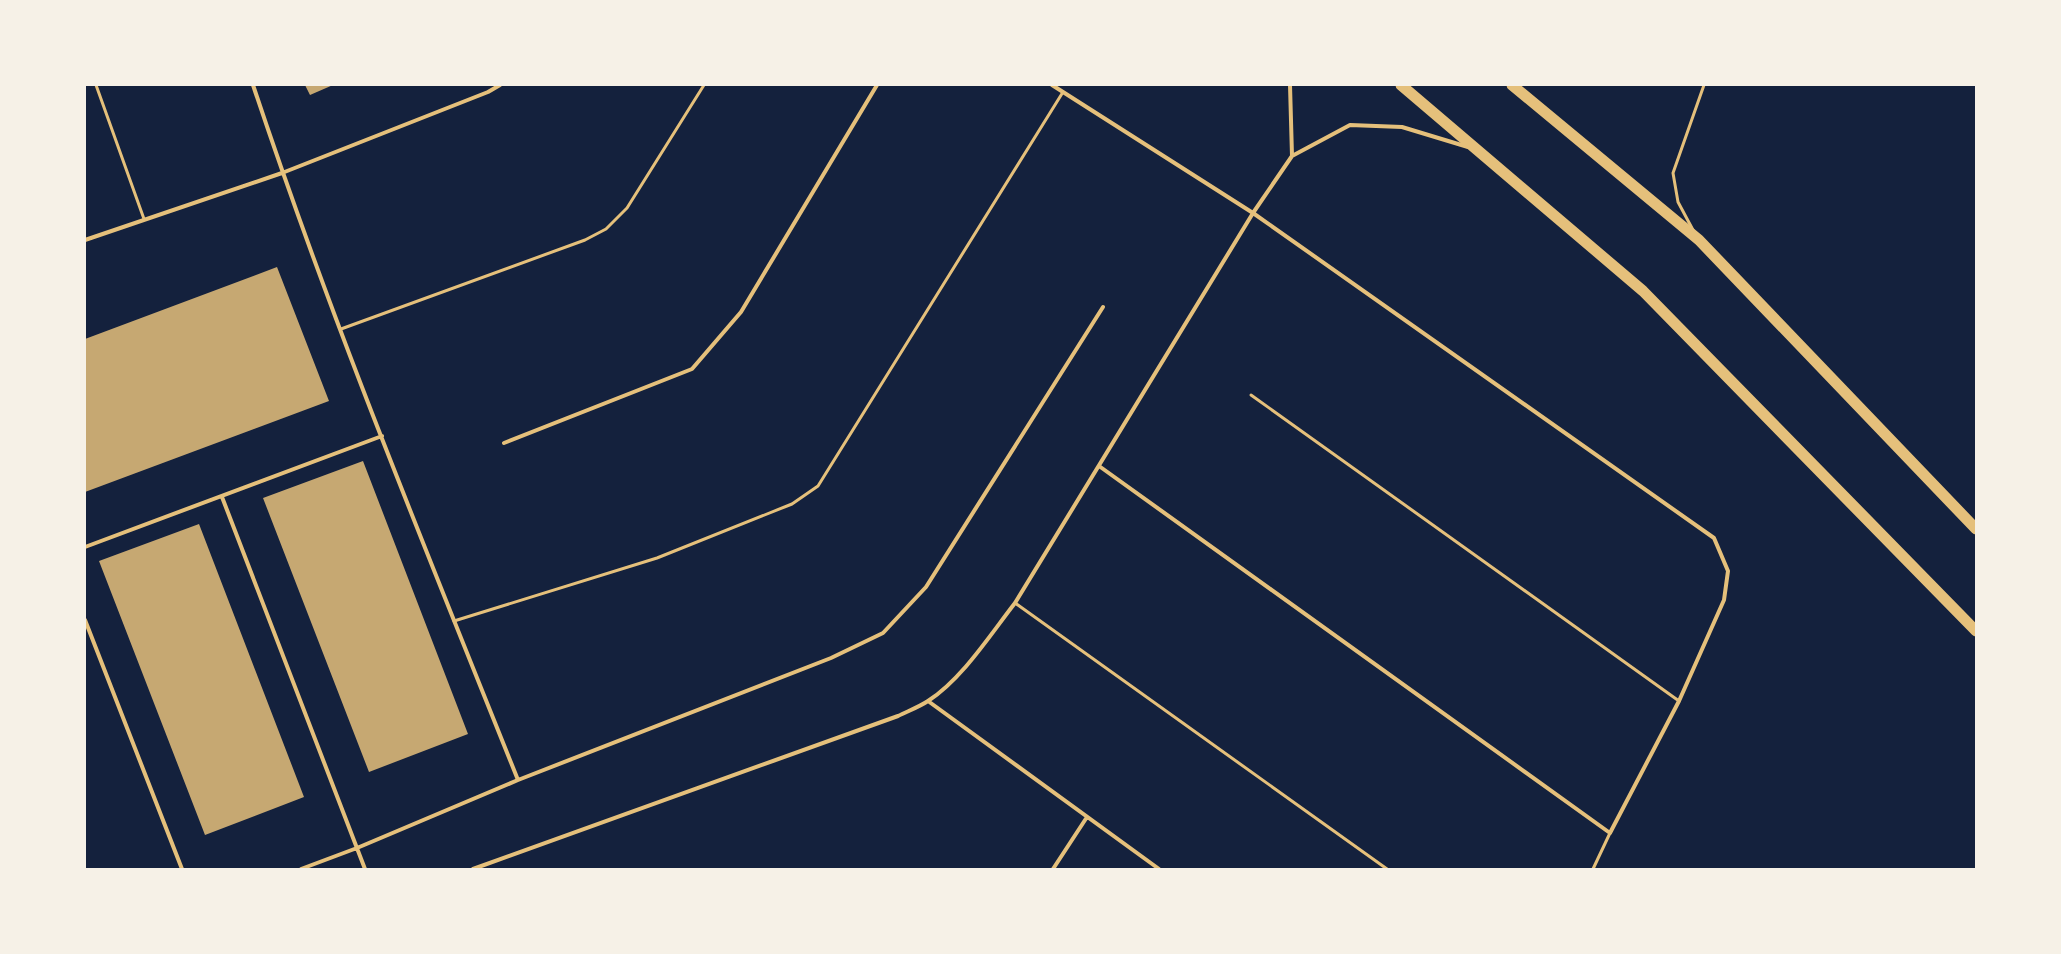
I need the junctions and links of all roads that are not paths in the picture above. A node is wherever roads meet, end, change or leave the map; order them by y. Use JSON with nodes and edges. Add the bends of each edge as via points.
{"nodes":[{"id":1,"x":96,"y":85,"type":"edge"},
{"id":2,"x":252,"y":85,"type":"edge"},
{"id":3,"x":500,"y":85,"type":"edge"},
{"id":4,"x":704,"y":85,"type":"edge"},
{"id":5,"x":877,"y":85,"type":"edge"},
{"id":6,"x":1052,"y":85,"type":"edge"},
{"id":7,"x":1290,"y":85,"type":"edge"},
{"id":8,"x":1400,"y":85,"type":"edge"},
{"id":9,"x":1512,"y":85,"type":"edge"},
{"id":10,"x":1704,"y":85,"type":"edge"},
{"id":11,"x":1063,"y":92,"type":"junction"},
{"id":12,"x":1476,"y":149,"type":"junction"},
{"id":13,"x":1292,"y":156,"type":"junction"},
{"id":14,"x":282,"y":173,"type":"junction"},
{"id":15,"x":1254,"y":213,"type":"junction"},
{"id":16,"x":144,"y":219,"type":"junction"},
{"id":17,"x":85,"y":240,"type":"edge"},
{"id":18,"x":1699,"y":240,"type":"junction"},
{"id":19,"x":1103,"y":307,"type":"dead end"},
{"id":20,"x":341,"y":329,"type":"junction"},
{"id":21,"x":1251,"y":395,"type":"dead end"},
{"id":22,"x":382,"y":436,"type":"junction"},
{"id":23,"x":504,"y":443,"type":"dead end"},
{"id":24,"x":1099,"y":466,"type":"junction"},
{"id":25,"x":222,"y":497,"type":"junction"},
{"id":26,"x":1976,"y":529,"type":"edge"},
{"id":27,"x":85,"y":547,"type":"edge"},
{"id":28,"x":1015,"y":603,"type":"junction"},
{"id":29,"x":85,"y":620,"type":"edge"},
{"id":30,"x":454,"y":621,"type":"junction"},
{"id":31,"x":1976,"y":631,"type":"edge"},
{"id":32,"x":928,"y":700,"type":"junction"},
{"id":33,"x":1679,"y":701,"type":"junction"},
{"id":34,"x":518,"y":780,"type":"junction"},
{"id":35,"x":1086,"y":817,"type":"junction"},
{"id":36,"x":1610,"y":833,"type":"junction"},
{"id":37,"x":357,"y":848,"type":"junction"},
{"id":38,"x":182,"y":869,"type":"edge"},
{"id":39,"x":301,"y":869,"type":"edge"},
{"id":40,"x":365,"y":869,"type":"edge"},
{"id":41,"x":473,"y":869,"type":"edge"},
{"id":42,"x":1053,"y":869,"type":"edge"},
{"id":43,"x":1159,"y":869,"type":"edge"},
{"id":44,"x":1387,"y":869,"type":"edge"},
{"id":45,"x":1593,"y":869,"type":"edge"}],
"edges":[{"from":1,"to":16,"type":"lane"},
{"from":2,"to":14,"type":"street"},
{"from":3,"to":14,"type":"street"},
{"from":4,"to":20,"type":"lane","via":[[627,208],[606,229],[585,240]]},
{"from":5,"to":23,"type":"street","via":[[741,312],[692,369]]},
{"from":6,"to":11,"type":"street"},
{"from":7,"to":13,"type":"street"},
{"from":8,"to":12,"type":"highway"},
{"from":9,"to":18,"type":"highway"},
{"from":10,"to":18,"type":"lane","via":[[1673,173],[1678,202]]},
{"from":11,"to":15,"type":"street"},
{"from":11,"to":30,"type":"lane","via":[[818,486],[792,504],[657,558]]},
{"from":12,"to":13,"type":"street","via":[[1402,127],[1350,125]]},
{"from":12,"to":31,"type":"highway","via":[[1643,291]]},
{"from":13,"to":15,"type":"street"},
{"from":14,"to":16,"type":"street"},
{"from":14,"to":20,"type":"street"},
{"from":15,"to":24,"type":"street"},
{"from":15,"to":33,"type":"street","via":[[1714,538],[1728,571],[1724,600]]},
{"from":16,"to":17,"type":"street"},
{"from":18,"to":26,"type":"highway"},
{"from":19,"to":34,"type":"street","via":[[926,587],[883,633],[831,658]]},
{"from":20,"to":22,"type":"street"},
{"from":21,"to":33,"type":"lane"},
{"from":22,"to":25,"type":"street"},
{"from":22,"to":30,"type":"street"},
{"from":24,"to":28,"type":"street"},
{"from":24,"to":36,"type":"street"},
{"from":25,"to":27,"type":"street"},
{"from":25,"to":37,"type":"street"},
{"from":28,"to":32,"type":"street","via":[[976,654],[950,682]]},
{"from":28,"to":44,"type":"lane"},
{"from":29,"to":38,"type":"street"},
{"from":30,"to":34,"type":"street"},
{"from":32,"to":35,"type":"street"},
{"from":32,"to":41,"type":"street","via":[[898,716]]},
{"from":33,"to":36,"type":"street"},
{"from":34,"to":37,"type":"street"},
{"from":35,"to":42,"type":"street"},
{"from":35,"to":43,"type":"street"},
{"from":36,"to":45,"type":"lane"},
{"from":37,"to":39,"type":"street"},
{"from":37,"to":40,"type":"street"}]}
